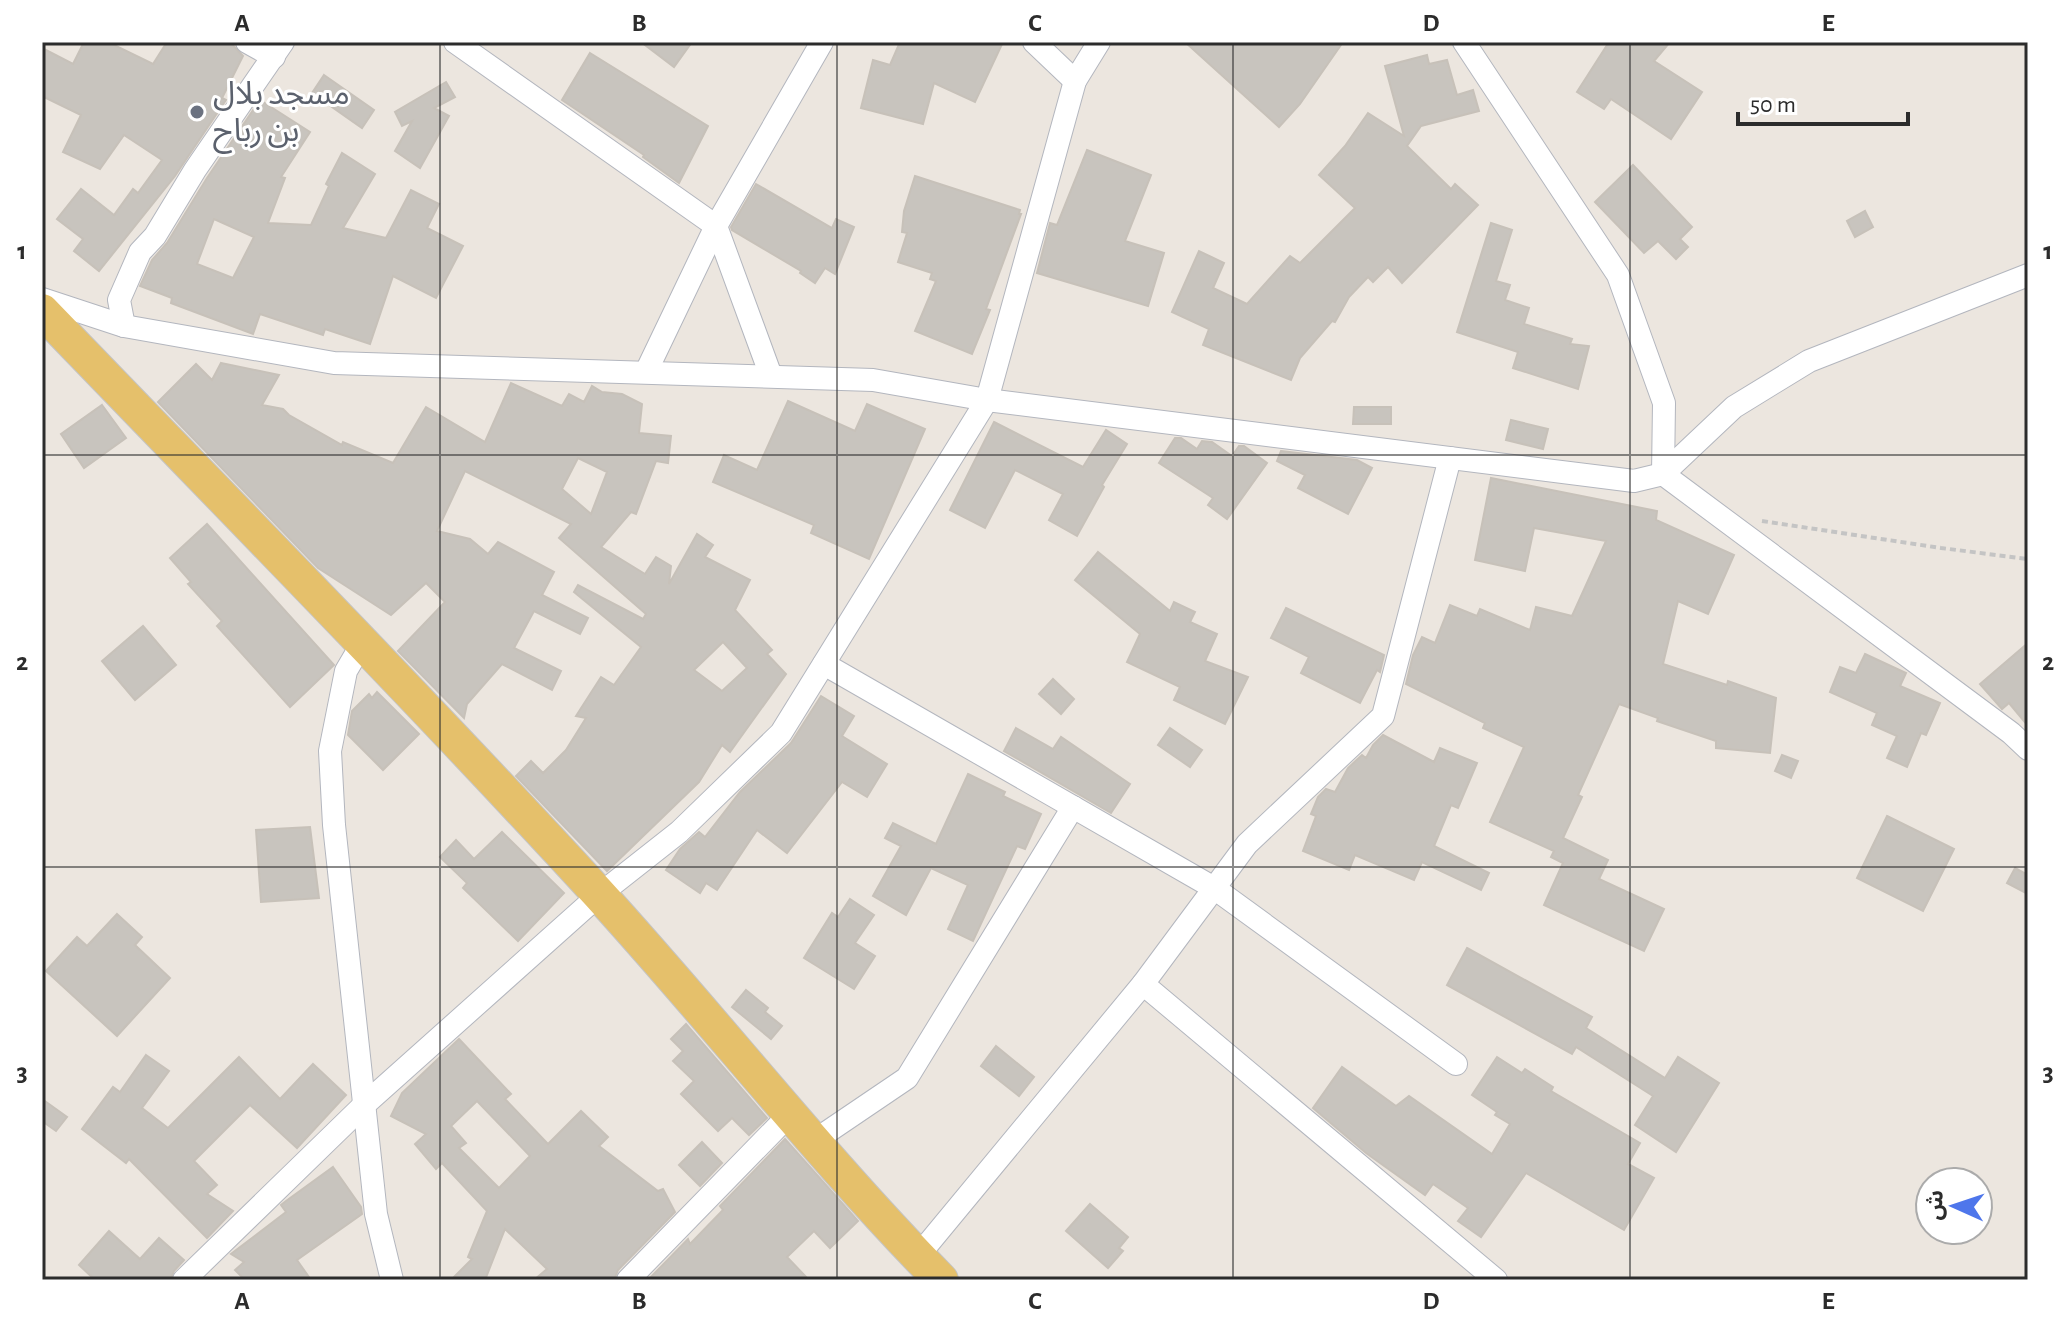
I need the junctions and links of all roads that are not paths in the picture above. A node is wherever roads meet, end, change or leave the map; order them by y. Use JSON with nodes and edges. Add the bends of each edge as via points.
{"nodes":[{"id":1,"x":247,"y":42,"type":"edge"},
{"id":2,"x":455,"y":42,"type":"edge"},
{"id":3,"x":822,"y":42,"type":"edge"},
{"id":4,"x":1034,"y":42,"type":"edge"},
{"id":5,"x":1099,"y":42,"type":"edge"},
{"id":6,"x":1464,"y":42,"type":"edge"},
{"id":7,"x":278,"y":49,"type":"edge"},
{"id":8,"x":1075,"y":81,"type":"junction"},
{"id":9,"x":716,"y":226,"type":"junction"},
{"id":10,"x":2028,"y":275,"type":"edge"},
{"id":11,"x":42,"y":299,"type":"edge"},
{"id":12,"x":42,"y":311,"type":"edge"},
{"id":13,"x":124,"y":326,"type":"junction"},
{"id":14,"x":646,"y":372,"type":"junction"},
{"id":15,"x":771,"y":376,"type":"junction"},
{"id":16,"x":987,"y":400,"type":"junction"},
{"id":17,"x":1450,"y":458,"type":"junction"},
{"id":18,"x":1663,"y":474,"type":"junction"},
{"id":19,"x":363,"y":642,"type":"junction"},
{"id":20,"x":824,"y":664,"type":"junction"},
{"id":21,"x":2028,"y":749,"type":"edge"},
{"id":22,"x":1073,"y":807,"type":"junction"},
{"id":23,"x":1214,"y":888,"type":"junction"},
{"id":24,"x":599,"y":895,"type":"junction"},
{"id":25,"x":1143,"y":984,"type":"junction"},
{"id":26,"x":1456,"y":1064,"type":"dead end"},
{"id":27,"x":364,"y":1105,"type":"junction"},
{"id":28,"x":789,"y":1115,"type":"junction"},
{"id":29,"x":814,"y":1141,"type":"junction"},
{"id":30,"x":930,"y":1268,"type":"edge"},
{"id":31,"x":184,"y":1280,"type":"edge"},
{"id":32,"x":392,"y":1280,"type":"edge"},
{"id":33,"x":628,"y":1280,"type":"edge"},
{"id":34,"x":1496,"y":1280,"type":"edge"}],
"edges":[{"from":1,"to":7,"type":"street"},
{"from":2,"to":9,"type":"street"},
{"from":3,"to":9,"type":"street"},
{"from":4,"to":8,"type":"street"},
{"from":5,"to":8,"type":"street"},
{"from":6,"to":18,"type":"street","via":[[1618,275],[1664,403]]},
{"from":7,"to":13,"type":"street","via":[[140,252],[119,300]]},
{"from":8,"to":16,"type":"street"},
{"from":9,"to":14,"type":"street"},
{"from":9,"to":15,"type":"street"},
{"from":10,"to":18,"type":"street","via":[[1809,361],[1734,407]]},
{"from":11,"to":13,"type":"street"},
{"from":12,"to":19,"type":"main road"},
{"from":13,"to":14,"type":"street","via":[[334,363]]},
{"from":14,"to":15,"type":"street"},
{"from":15,"to":16,"type":"street","via":[[873,380]]},
{"from":16,"to":17,"type":"street"},
{"from":16,"to":20,"type":"street"},
{"from":17,"to":18,"type":"street","via":[[1634,481]]},
{"from":17,"to":23,"type":"street","via":[[1383,716],[1247,844]]},
{"from":18,"to":21,"type":"street"},
{"from":19,"to":24,"type":"main road"},
{"from":19,"to":27,"type":"street","via":[[346,671],[330,751]]},
{"from":20,"to":22,"type":"street"},
{"from":20,"to":24,"type":"street","via":[[781,733],[679,832]]},
{"from":22,"to":23,"type":"street"},
{"from":22,"to":29,"type":"street","via":[[907,1078]]},
{"from":23,"to":25,"type":"street"},
{"from":23,"to":26,"type":"street"},
{"from":24,"to":27,"type":"street"},
{"from":24,"to":28,"type":"main road"},
{"from":25,"to":30,"type":"street"},
{"from":25,"to":34,"type":"street"},
{"from":27,"to":31,"type":"street"},
{"from":27,"to":32,"type":"street","via":[[376,1214]]},
{"from":28,"to":29,"type":"main road"},
{"from":28,"to":33,"type":"street"},
{"from":29,"to":30,"type":"main road"}]}
